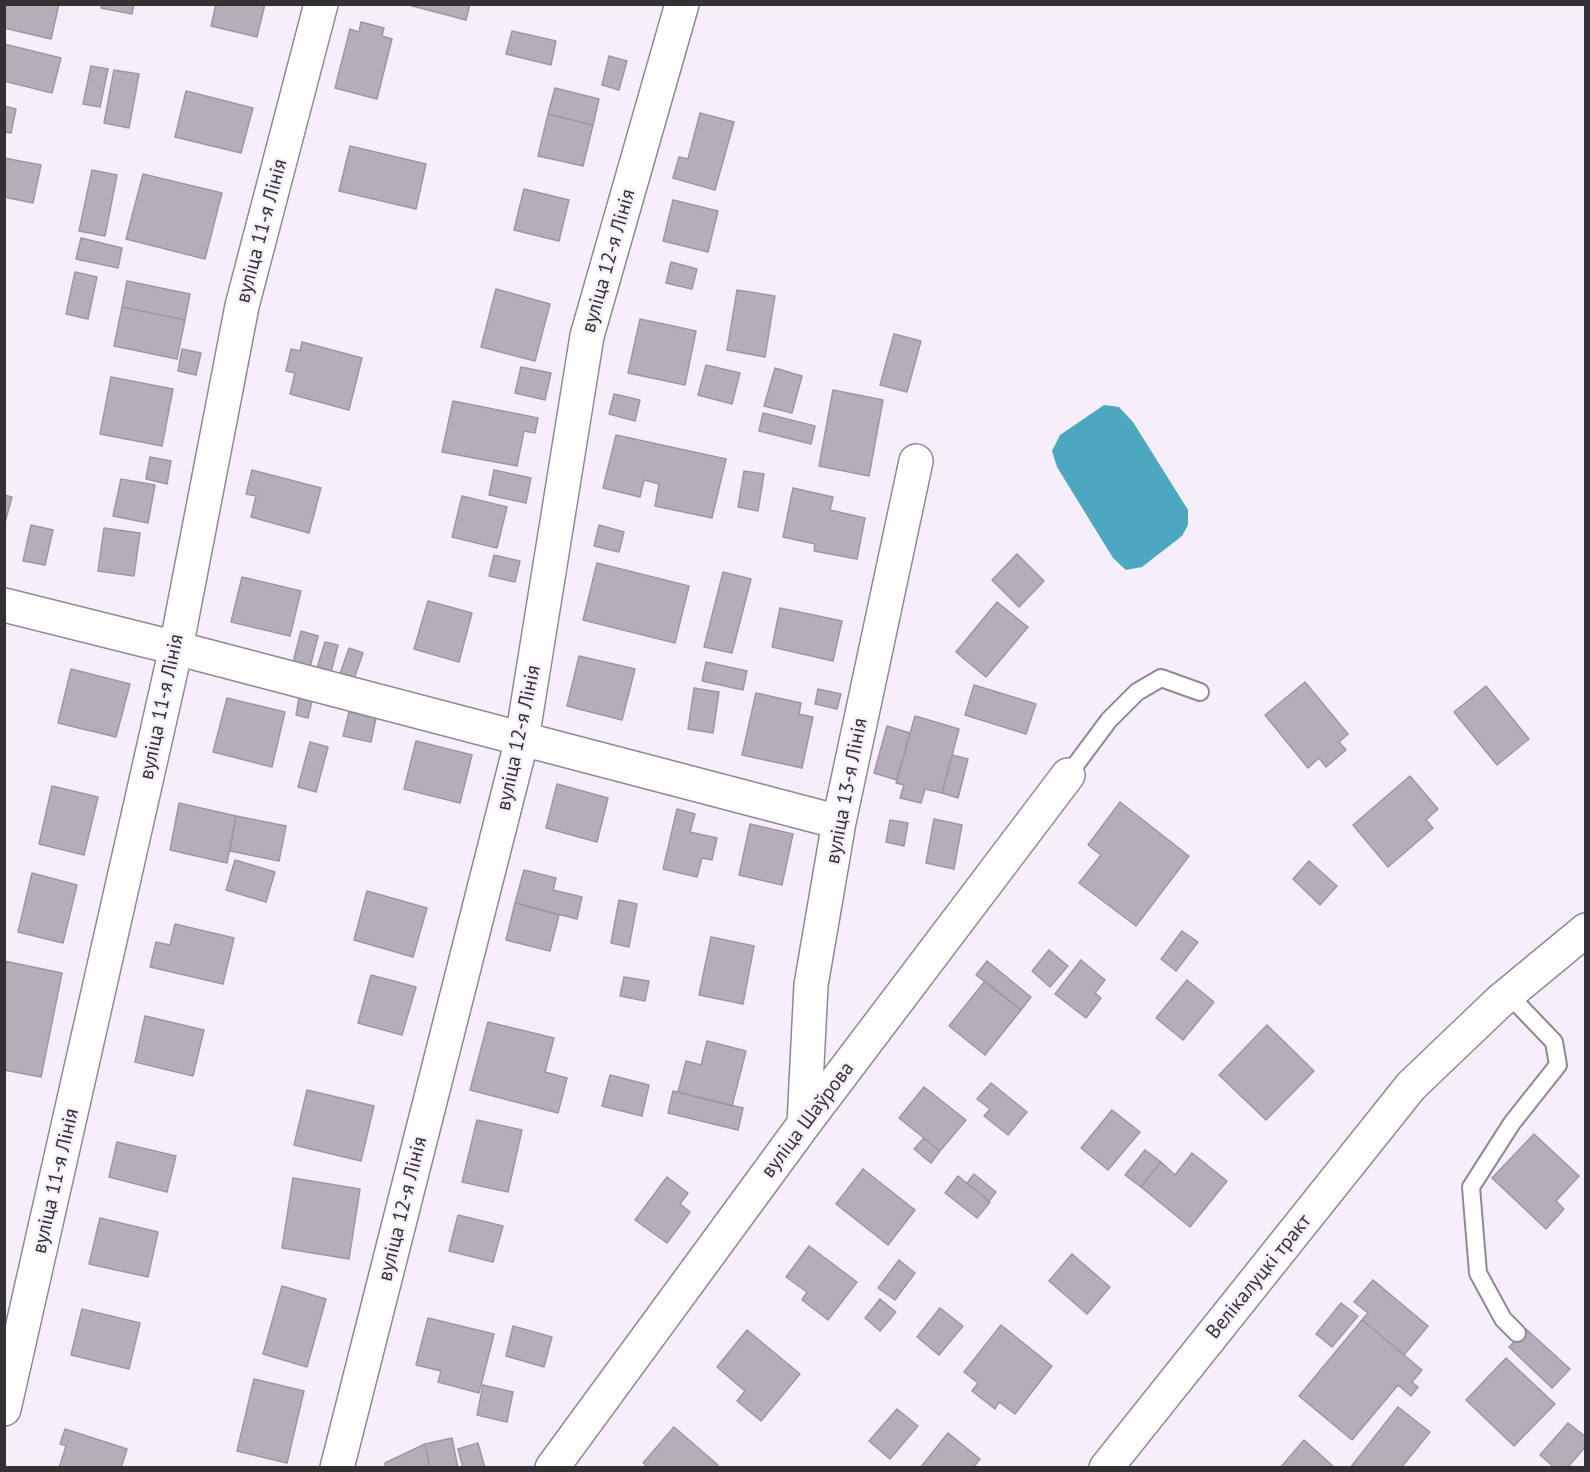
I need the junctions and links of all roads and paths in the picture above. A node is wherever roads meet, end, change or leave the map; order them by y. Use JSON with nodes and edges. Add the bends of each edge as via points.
{"nodes":[{"id":1,"x":321,"y":4,"type":"edge"},
{"id":2,"x":682,"y":4,"type":"edge"},
{"id":3,"x":916,"y":461,"type":"dead end"},
{"id":4,"x":4,"y":605,"type":"edge"},
{"id":5,"x":176,"y":648,"type":"junction"},
{"id":6,"x":1200,"y":692,"type":"dead end"},
{"id":7,"x":522,"y":739,"type":"junction"},
{"id":8,"x":1068,"y":775,"type":"joint"},
{"id":9,"x":839,"y":822,"type":"junction"},
{"id":10,"x":1586,"y":930,"type":"edge"},
{"id":11,"x":1504,"y":997,"type":"junction"},
{"id":12,"x":804,"y":1124,"type":"junction"},
{"id":13,"x":1517,"y":1332,"type":"dead end"},
{"id":14,"x":4,"y":1409,"type":"edge"},
{"id":15,"x":337,"y":1467,"type":"edge"},
{"id":16,"x":552,"y":1467,"type":"edge"},
{"id":17,"x":1106,"y":1467,"type":"edge"}],
"edges":[{"from":1,"to":5,"type":"street","name":"вуліца 11-я Лінія","via":[[242,306]]},
{"from":2,"to":7,"type":"street","name":"вуліца 12-я Лінія","via":[[587,336]]},
{"from":3,"to":9,"type":"street","name":"вуліца 13-я Лінія"},
{"from":4,"to":5,"type":"street"},
{"from":5,"to":7,"type":"street"},
{"from":5,"to":14,"type":"street","name":"вуліца 11-я Лінія"},
{"from":6,"to":8,"type":"lane","via":[[1161,678],[1137,692],[1109,720]]},
{"from":7,"to":9,"type":"street"},
{"from":7,"to":15,"type":"street","name":"вуліца 12-я Лінія"},
{"from":8,"to":12,"type":"street","name":"вуліца Шаўрова"},
{"from":9,"to":12,"type":"street","name":"вуліца 13-я Лінія","via":[[811,985]]},
{"from":10,"to":11,"type":"street","name":"Велікалуцкі тракт"},
{"from":11,"to":13,"type":"lane","via":[[1554,1042],[1558,1065],[1512,1123],[1471,1187],[1478,1273],[1503,1319]]},
{"from":11,"to":17,"type":"street","name":"Велікалуцкі тракт","via":[[1411,1086]]},
{"from":12,"to":16,"type":"street","name":"вуліца Шаўрова"}]}
